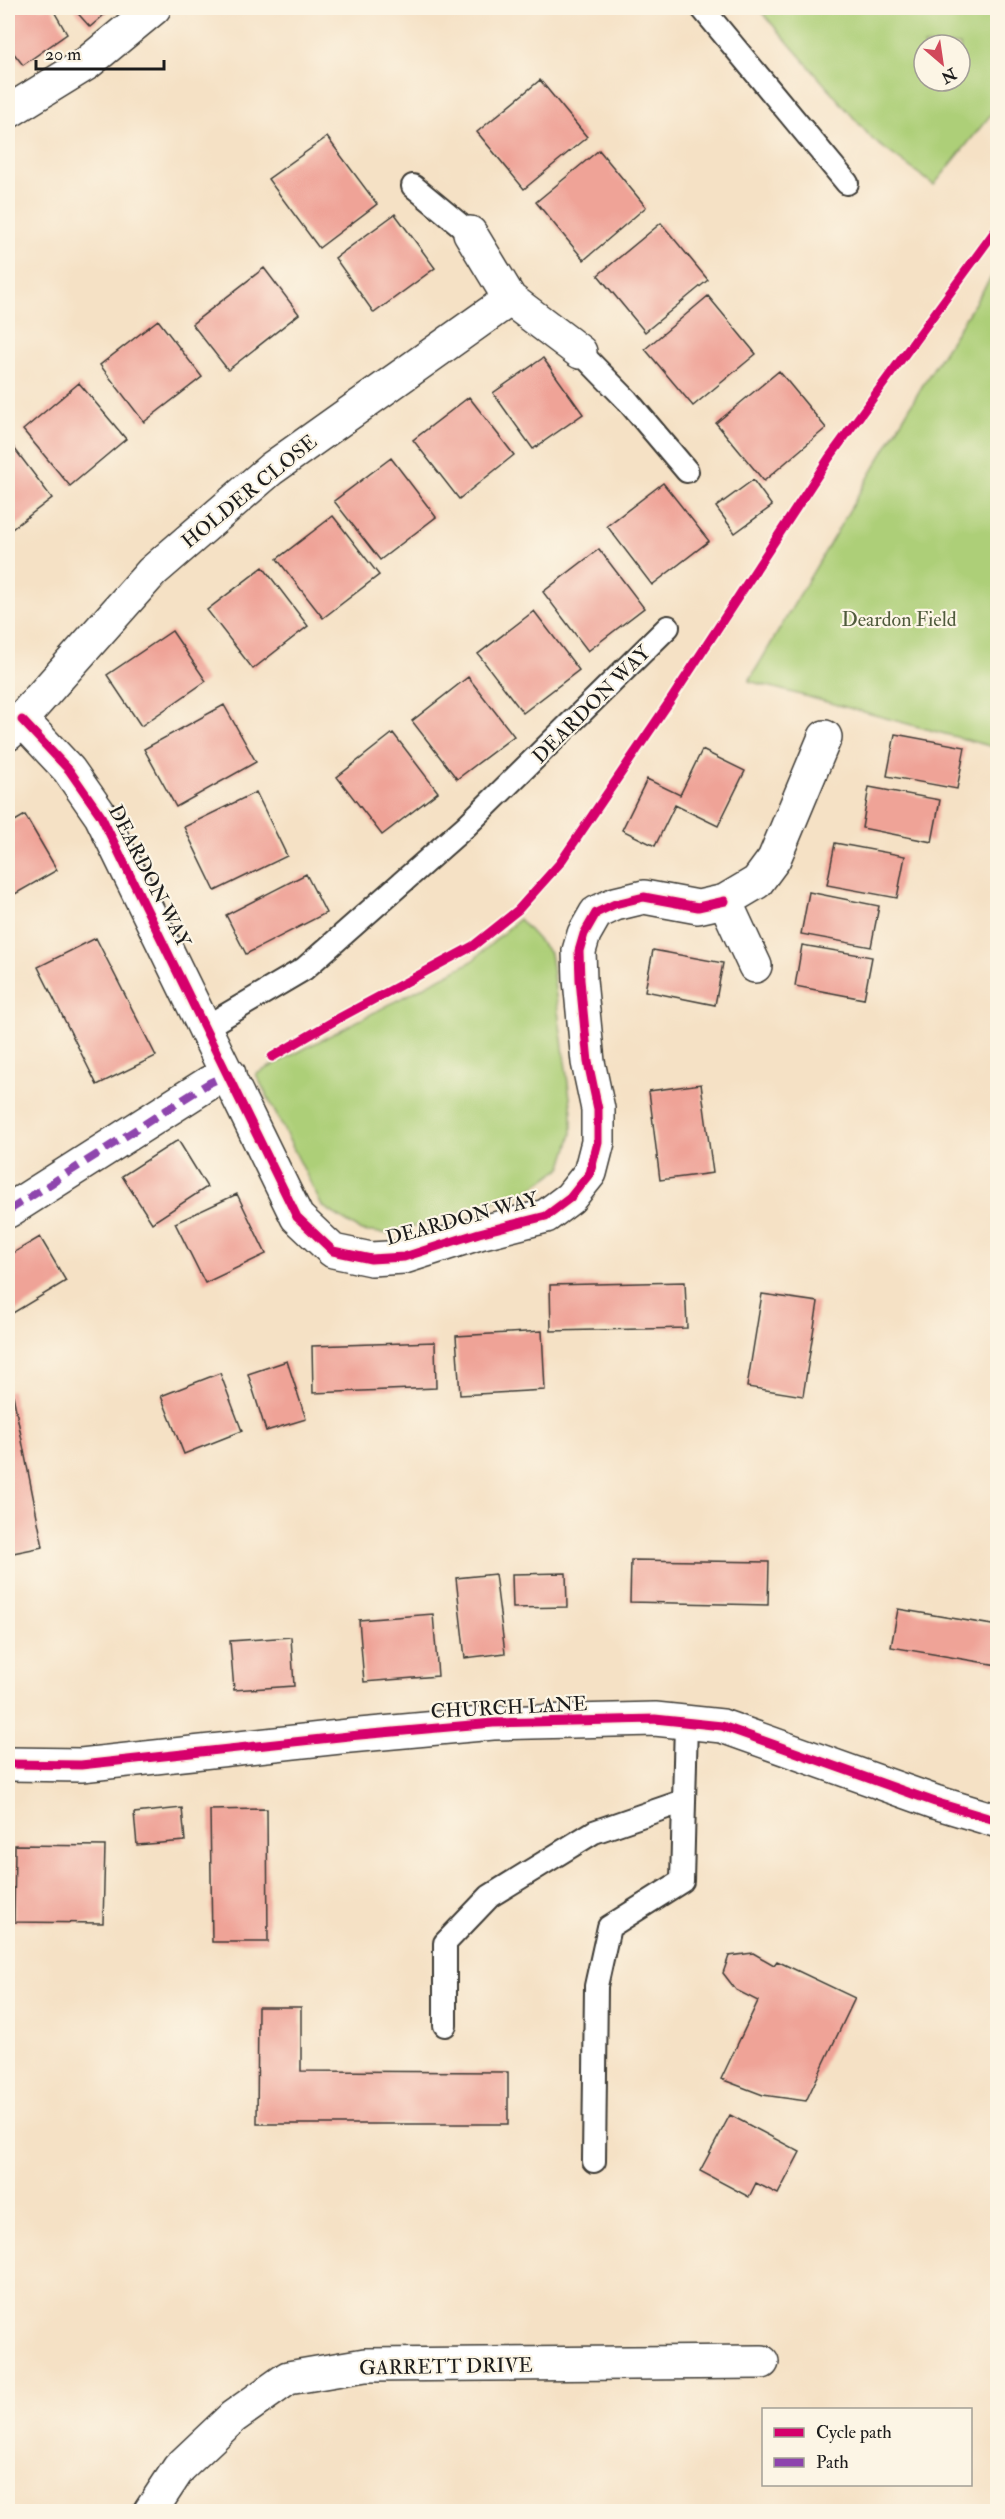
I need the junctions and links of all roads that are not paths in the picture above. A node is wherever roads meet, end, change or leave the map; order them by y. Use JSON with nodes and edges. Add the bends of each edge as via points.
{"nodes":[{"id":1,"x":154,"y":8,"type":"edge"},
{"id":2,"x":702,"y":8,"type":"edge"},
{"id":3,"x":8,"y":112,"type":"edge"},
{"id":4,"x":847,"y":183,"type":"dead end"},
{"id":5,"x":414,"y":186,"type":"dead end"},
{"id":6,"x":470,"y":233,"type":"joint"},
{"id":7,"x":510,"y":299,"type":"junction"},
{"id":8,"x":580,"y":352,"type":"joint"},
{"id":9,"x":687,"y":471,"type":"dead end"},
{"id":10,"x":668,"y":627,"type":"dead end"},
{"id":11,"x":15,"y":727,"type":"edge"},
{"id":12,"x":825,"y":737,"type":"dead end"},
{"id":13,"x":725,"y":901,"type":"junction"},
{"id":14,"x":755,"y":966,"type":"dead end"},
{"id":15,"x":206,"y":1027,"type":"junction"},
{"id":16,"x":228,"y":1074,"type":"junction"},
{"id":17,"x":8,"y":1211,"type":"edge"},
{"id":18,"x":686,"y":1723,"type":"junction"},
{"id":19,"x":8,"y":1764,"type":"edge"},
{"id":20,"x":684,"y":1801,"type":"junction"},
{"id":21,"x":998,"y":1821,"type":"edge"},
{"id":22,"x":445,"y":2025,"type":"dead end"},
{"id":23,"x":594,"y":2161,"type":"dead end"},
{"id":24,"x":762,"y":2362,"type":"dead end"},
{"id":25,"x":150,"y":2511,"type":"edge"}],
"edges":[{"from":1,"to":3,"type":"street","via":[[86,64]]},
{"from":2,"to":4,"type":"lane"},
{"from":5,"to":6,"type":"lane"},
{"from":6,"to":7,"type":"street"},
{"from":7,"to":8,"type":"street"},
{"from":7,"to":11,"type":"street","name":"HOLDER CLOSE","via":[[254,483],[152,572]]},
{"from":8,"to":9,"type":"lane"},
{"from":10,"to":15,"type":"lane","name":"DEARDON WAY","via":[[466,826],[304,969]]},
{"from":11,"to":15,"type":"street","name":"DEARDON WAY","via":[[69,770],[101,816]]},
{"from":12,"to":13,"type":"street","name":"DEARDON WAY","via":[[774,859],[757,882]]},
{"from":13,"to":14,"type":"street"},
{"from":13,"to":16,"type":"street","name":"DEARDON WAY","via":[[698,907],[644,897],[596,913],[584,934],[579,951],[580,980],[588,1062],[598,1109],[598,1142],[590,1173],[570,1198],[546,1216],[404,1257],[371,1259],[333,1251],[297,1217]]},
{"from":15,"to":16,"type":"street","name":"DEARDON WAY"},
{"from":16,"to":17,"type":"street"},
{"from":18,"to":19,"type":"street","name":"CHURCH LANE","via":[[655,1719],[493,1723],[81,1765]]},
{"from":18,"to":20,"type":"lane"},
{"from":18,"to":21,"type":"street","name":"CHURCH LANE","via":[[722,1726]]},
{"from":20,"to":22,"type":"lane","via":[[594,1832],[490,1896],[445,1943]]},
{"from":20,"to":23,"type":"lane","via":[[682,1881],[609,1927],[596,1986]]},
{"from":24,"to":25,"type":"street","name":"GARRETT DRIVE","via":[[365,2365],[288,2378],[233,2417],[179,2468]]}]}
